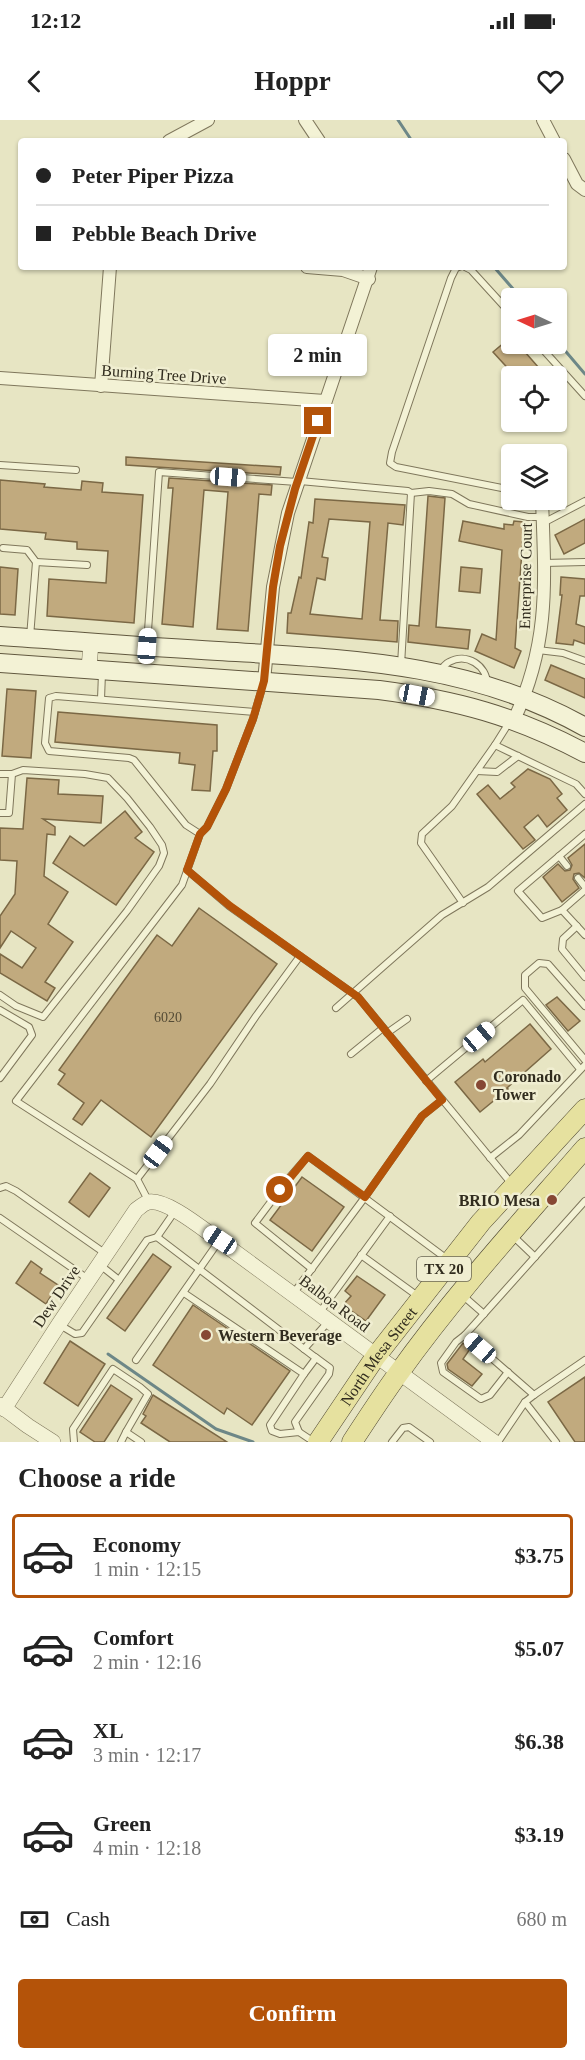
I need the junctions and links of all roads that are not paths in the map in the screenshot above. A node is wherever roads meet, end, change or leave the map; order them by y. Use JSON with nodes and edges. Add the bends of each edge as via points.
{"nodes":[{"id":1,"x":208,"y":120,"type":"edge"},
{"id":2,"x":305,"y":120,"type":"edge"},
{"id":3,"x":543,"y":120,"type":"edge"},
{"id":4,"x":175,"y":138,"type":"edge"},
{"id":5,"x":317,"y":138,"type":"edge"},
{"id":6,"x":552,"y":138,"type":"edge"},
{"id":7,"x":567,"y":165,"type":"edge"},
{"id":8,"x":585,"y":190,"type":"edge"},
{"id":9,"x":110,"y":270,"type":"edge"},
{"id":10,"x":343,"y":270,"type":"edge"},
{"id":11,"x":455,"y":270,"type":"edge"},
{"id":12,"x":471,"y":270,"type":"edge"},
{"id":13,"x":370,"y":273,"type":"edge"},
{"id":14,"x":501,"y":303,"type":"edge"},
{"id":15,"x":547,"y":354,"type":"edge"},
{"id":16,"x":0,"y":378,"type":"edge"},
{"id":17,"x":101,"y":386,"type":"junction"},
{"id":18,"x":585,"y":396,"type":"edge"},
{"id":19,"x":325,"y":401,"type":"junction"},
{"id":20,"x":0,"y":465,"type":"edge"},
{"id":21,"x":76,"y":470,"type":"dead end"},
{"id":22,"x":298,"y":482,"type":"junction"},
{"id":23,"x":501,"y":488,"type":"edge"},
{"id":24,"x":411,"y":492,"type":"junction"},
{"id":25,"x":585,"y":501,"type":"edge"},
{"id":26,"x":542,"y":510,"type":"edge"},
{"id":27,"x":543,"y":520,"type":"junction"},
{"id":28,"x":3,"y":548,"type":"dead end"},
{"id":29,"x":36,"y":562,"type":"junction"},
{"id":30,"x":585,"y":562,"type":"edge"},
{"id":31,"x":544,"y":563,"type":"junction"},
{"id":32,"x":87,"y":565,"type":"dead end"},
{"id":33,"x":0,"y":636,"type":"edge"},
{"id":34,"x":30,"y":638,"type":"junction"},
{"id":35,"x":91,"y":642,"type":"junction"},
{"id":36,"x":147,"y":646,"type":"junction"},
{"id":37,"x":538,"y":650,"type":"junction"},
{"id":38,"x":266,"y":654,"type":"junction"},
{"id":39,"x":585,"y":661,"type":"edge"},
{"id":40,"x":0,"y":663,"type":"edge"},
{"id":41,"x":401,"y":665,"type":"junction"},
{"id":42,"x":96,"y":669,"type":"junction"},
{"id":43,"x":264,"y":681,"type":"junction"},
{"id":44,"x":524,"y":698,"type":"junction"},
{"id":45,"x":101,"y":699,"type":"junction"},
{"id":46,"x":255,"y":712,"type":"junction"},
{"id":47,"x":513,"y":720,"type":"junction"},
{"id":48,"x":585,"y":727,"type":"edge"},
{"id":49,"x":495,"y":745,"type":"junction"},
{"id":50,"x":585,"y":753,"type":"edge"},
{"id":51,"x":518,"y":756,"type":"junction"},
{"id":52,"x":477,"y":771,"type":"junction"},
{"id":53,"x":0,"y":774,"type":"edge"},
{"id":54,"x":12,"y":774,"type":"junction"},
{"id":55,"x":585,"y":794,"type":"edge"},
{"id":56,"x":585,"y":804,"type":"edge"},
{"id":57,"x":0,"y":813,"type":"edge"},
{"id":58,"x":200,"y":834,"type":"junction"},
{"id":59,"x":585,"y":834,"type":"edge"},
{"id":60,"x":559,"y":856,"type":"junction"},
{"id":61,"x":567,"y":866,"type":"dead end"},
{"id":62,"x":187,"y":870,"type":"junction"},
{"id":63,"x":578,"y":878,"type":"dead end"},
{"id":64,"x":585,"y":889,"type":"edge"},
{"id":65,"x":463,"y":903,"type":"junction"},
{"id":66,"x":562,"y":910,"type":"junction"},
{"id":67,"x":577,"y":927,"type":"junction"},
{"id":68,"x":585,"y":935,"type":"edge"},
{"id":69,"x":300,"y":956,"type":"junction"},
{"id":70,"x":585,"y":977,"type":"edge"},
{"id":71,"x":351,"y":993,"type":"junction"},
{"id":72,"x":0,"y":995,"type":"edge"},
{"id":73,"x":585,"y":1006,"type":"edge"},
{"id":74,"x":336,"y":1008,"type":"dead end"},
{"id":75,"x":0,"y":1010,"type":"edge"},
{"id":76,"x":407,"y":1018,"type":"dead end"},
{"id":77,"x":385,"y":1031,"type":"junction"},
{"id":78,"x":351,"y":1054,"type":"dead end"},
{"id":79,"x":584,"y":1066,"type":"edge"},
{"id":80,"x":0,"y":1078,"type":"edge"},
{"id":81,"x":426,"y":1081,"type":"junction"},
{"id":82,"x":442,"y":1100,"type":"junction"},
{"id":83,"x":585,"y":1109,"type":"edge"},
{"id":84,"x":585,"y":1148,"type":"edge"},
{"id":85,"x":490,"y":1158,"type":"junction"},
{"id":86,"x":137,"y":1179,"type":"junction"},
{"id":87,"x":514,"y":1186,"type":"junction"},
{"id":88,"x":0,"y":1188,"type":"edge"},
{"id":89,"x":365,"y":1197,"type":"junction"},
{"id":90,"x":585,"y":1201,"type":"edge"},
{"id":91,"x":149,"y":1202,"type":"junction"},
{"id":92,"x":176,"y":1211,"type":"junction"},
{"id":93,"x":390,"y":1216,"type":"junction"},
{"id":94,"x":0,"y":1218,"type":"edge"},
{"id":95,"x":480,"y":1222,"type":"junction"},
{"id":96,"x":157,"y":1237,"type":"junction"},
{"id":97,"x":506,"y":1239,"type":"junction"},
{"id":98,"x":220,"y":1240,"type":"junction"},
{"id":99,"x":361,"y":1255,"type":"junction"},
{"id":100,"x":535,"y":1257,"type":"junction"},
{"id":101,"x":103,"y":1259,"type":"junction"},
{"id":102,"x":450,"y":1262,"type":"junction"},
{"id":103,"x":312,"y":1269,"type":"junction"},
{"id":104,"x":199,"y":1271,"type":"junction"},
{"id":105,"x":88,"y":1280,"type":"junction"},
{"id":106,"x":119,"y":1280,"type":"junction"},
{"id":107,"x":184,"y":1293,"type":"junction"},
{"id":108,"x":293,"y":1294,"type":"junction"},
{"id":109,"x":461,"y":1294,"type":"junction"},
{"id":110,"x":421,"y":1299,"type":"junction"},
{"id":111,"x":484,"y":1314,"type":"junction"},
{"id":112,"x":324,"y":1317,"type":"junction"},
{"id":113,"x":58,"y":1324,"type":"junction"},
{"id":114,"x":465,"y":1335,"type":"junction"},
{"id":115,"x":304,"y":1349,"type":"junction"},
{"id":116,"x":376,"y":1356,"type":"junction"},
{"id":117,"x":315,"y":1357,"type":"junction"},
{"id":118,"x":136,"y":1360,"type":"dead end"},
{"id":119,"x":585,"y":1360,"type":"edge"},
{"id":120,"x":508,"y":1372,"type":"junction"},
{"id":121,"x":399,"y":1373,"type":"junction"},
{"id":122,"x":303,"y":1374,"type":"junction"},
{"id":123,"x":534,"y":1395,"type":"junction"},
{"id":124,"x":525,"y":1402,"type":"junction"},
{"id":125,"x":1,"y":1410,"type":"edge"},
{"id":126,"x":126,"y":1432,"type":"junction"},
{"id":127,"x":299,"y":1432,"type":"junction"},
{"id":128,"x":76,"y":1441,"type":"edge"},
{"id":129,"x":492,"y":1441,"type":"edge"},
{"id":130,"x":53,"y":1442,"type":"edge"},
{"id":131,"x":121,"y":1442,"type":"edge"},
{"id":132,"x":141,"y":1442,"type":"edge"},
{"id":133,"x":316,"y":1442,"type":"edge"},
{"id":134,"x":352,"y":1442,"type":"edge"},
{"id":135,"x":392,"y":1442,"type":"edge"},
{"id":136,"x":430,"y":1442,"type":"edge"},
{"id":137,"x":556,"y":1442,"type":"edge"}],
"edges":[{"from":1,"to":4,"type":"street"},
{"from":2,"to":5,"type":"street"},
{"from":3,"to":6,"type":"street"},
{"from":7,"to":8,"type":"street","via":[[577,184]]},
{"from":9,"to":17,"type":"street"},
{"from":10,"to":13,"type":"street"},
{"from":11,"to":23,"type":"lane","via":[[390,463]]},
{"from":12,"to":14,"type":"lane"},
{"from":13,"to":19,"type":"street"},
{"from":15,"to":18,"type":"lane"},
{"from":16,"to":17,"type":"street","name":"Burning Tree Drive"},
{"from":17,"to":19,"type":"street","name":"Burning Tree Drive"},
{"from":19,"to":22,"type":"street"},
{"from":20,"to":21,"type":"lane"},
{"from":22,"to":24,"type":"lane"},
{"from":22,"to":36,"type":"lane","via":[[159,472]]},
{"from":22,"to":38,"type":"street","via":[[280,546]]},
{"from":24,"to":27,"type":"lane","via":[[452,495],[469,504]]},
{"from":24,"to":41,"type":"lane"},
{"from":25,"to":27,"type":"lane"},
{"from":26,"to":27,"type":"street","name":"Enterprise Court"},
{"from":27,"to":31,"type":"street","name":"Enterprise Court"},
{"from":28,"to":29,"type":"lane","via":[[27,550]]},
{"from":29,"to":32,"type":"lane"},
{"from":29,"to":34,"type":"lane"},
{"from":30,"to":31,"type":"lane"},
{"from":31,"to":37,"type":"street","name":"Enterprise Court","via":[[544,612]]},
{"from":33,"to":34,"type":"main road"},
{"from":34,"to":35,"type":"main road"},
{"from":35,"to":36,"type":"main road"},
{"from":35,"to":42,"type":"street"},
{"from":36,"to":38,"type":"main road"},
{"from":37,"to":39,"type":"lane"},
{"from":37,"to":44,"type":"street","name":"Enterprise Court"},
{"from":38,"to":41,"type":"main road"},
{"from":38,"to":43,"type":"street"},
{"from":40,"to":42,"type":"main road"},
{"from":41,"to":44,"type":"main road"},
{"from":42,"to":43,"type":"main road"},
{"from":42,"to":45,"type":"lane"},
{"from":43,"to":46,"type":"lane"},
{"from":43,"to":47,"type":"main road","via":[[417,695]]},
{"from":44,"to":47,"type":"street","name":"Enterprise Court"},
{"from":44,"to":48,"type":"main road"},
{"from":45,"to":46,"type":"lane"},
{"from":45,"to":58,"type":"lane","via":[[49,698],[45,743],[49,750],[134,760],[186,825]]},
{"from":46,"to":58,"type":"lane","via":[[226,789]]},
{"from":47,"to":49,"type":"lane"},
{"from":47,"to":50,"type":"main road"},
{"from":49,"to":51,"type":"lane"},
{"from":49,"to":52,"type":"lane"},
{"from":51,"to":52,"type":"lane","via":[[497,772]]},
{"from":51,"to":55,"type":"lane","via":[[576,784]]},
{"from":52,"to":65,"type":"lane","via":[[422,838]]},
{"from":53,"to":54,"type":"lane"},
{"from":54,"to":57,"type":"lane","via":[[9,813]]},
{"from":54,"to":72,"type":"lane","via":[[24,770],[52,771],[108,778],[150,827],[164,853],[127,911],[43,1017]]},
{"from":56,"to":65,"type":"lane","via":[[488,887]]},
{"from":58,"to":62,"type":"lane"},
{"from":59,"to":60,"type":"lane"},
{"from":60,"to":61,"type":"lane"},
{"from":60,"to":66,"type":"lane","via":[[518,891],[542,918]]},
{"from":62,"to":69,"type":"lane"},
{"from":62,"to":86,"type":"lane","via":[[182,885],[16,1101]]},
{"from":63,"to":64,"type":"lane"},
{"from":64,"to":66,"type":"lane"},
{"from":65,"to":71,"type":"lane","via":[[437,919]]},
{"from":66,"to":67,"type":"lane"},
{"from":67,"to":68,"type":"lane"},
{"from":67,"to":70,"type":"lane","via":[[563,939],[562,949]]},
{"from":69,"to":71,"type":"lane"},
{"from":69,"to":86,"type":"lane"},
{"from":71,"to":74,"type":"lane"},
{"from":71,"to":77,"type":"lane"},
{"from":73,"to":79,"type":"lane","via":[[548,964],[539,963],[525,975],[525,988]]},
{"from":75,"to":80,"type":"lane","via":[[29,1027],[32,1035]]},
{"from":76,"to":77,"type":"lane"},
{"from":77,"to":78,"type":"lane"},
{"from":77,"to":81,"type":"lane"},
{"from":79,"to":81,"type":"lane","via":[[523,1000]]},
{"from":79,"to":85,"type":"lane","via":[[519,1135]]},
{"from":81,"to":82,"type":"lane"},
{"from":82,"to":85,"type":"lane"},
{"from":82,"to":89,"type":"lane","via":[[422,1116]]},
{"from":83,"to":87,"type":"main road","name":"North Mesa Street","number":"TX 20"},
{"from":84,"to":97,"type":"main road","name":"North Mesa Street","number":"TX 20"},
{"from":85,"to":87,"type":"lane"},
{"from":86,"to":91,"type":"lane"},
{"from":87,"to":95,"type":"main road","name":"North Mesa Street","number":"TX 20"},
{"from":88,"to":101,"type":"lane","via":[[6,1186],[16,1191]]},
{"from":89,"to":93,"type":"lane"},
{"from":89,"to":103,"type":"lane"},
{"from":89,"to":103,"type":"lane","via":[[308,1156],[255,1223]]},
{"from":90,"to":100,"type":"lane"},
{"from":91,"to":92,"type":"street","name":"Balboa Road"},
{"from":91,"to":101,"type":"street","name":"Dew Drive","via":[[136,1210]]},
{"from":92,"to":96,"type":"lane"},
{"from":92,"to":98,"type":"street","name":"Balboa Road"},
{"from":93,"to":99,"type":"lane"},
{"from":93,"to":102,"type":"lane"},
{"from":94,"to":105,"type":"lane"},
{"from":95,"to":97,"type":"main road"},
{"from":95,"to":102,"type":"main road","name":"North Mesa Street","number":"TX 20"},
{"from":96,"to":104,"type":"lane"},
{"from":96,"to":106,"type":"lane","via":[[147,1240]]},
{"from":97,"to":100,"type":"lane"},
{"from":97,"to":109,"type":"main road","name":"North Mesa Street","number":"TX 20"},
{"from":98,"to":104,"type":"lane"},
{"from":98,"to":108,"type":"street","name":"Balboa Road"},
{"from":99,"to":110,"type":"lane"},
{"from":99,"to":112,"type":"lane"},
{"from":100,"to":111,"type":"lane"},
{"from":101,"to":105,"type":"street","name":"Dew Drive"},
{"from":101,"to":106,"type":"lane"},
{"from":102,"to":110,"type":"main road","name":"North Mesa Street","number":"TX 20"},
{"from":103,"to":108,"type":"lane"},
{"from":104,"to":107,"type":"lane"},
{"from":104,"to":115,"type":"lane"},
{"from":105,"to":113,"type":"street","name":"Dew Drive"},
{"from":106,"to":113,"type":"lane","via":[[82,1333],[75,1334]]},
{"from":107,"to":118,"type":"lane"},
{"from":107,"to":122,"type":"lane"},
{"from":108,"to":112,"type":"street","name":"Balboa Road"},
{"from":109,"to":111,"type":"lane"},
{"from":109,"to":121,"type":"main road","name":"North Mesa Street","number":"TX 20"},
{"from":110,"to":116,"type":"main road","name":"North Mesa Street","number":"TX 20"},
{"from":111,"to":114,"type":"lane"},
{"from":112,"to":115,"type":"lane"},
{"from":112,"to":116,"type":"street","name":"Balboa Road"},
{"from":113,"to":125,"type":"street","name":"Dew Drive"},
{"from":114,"to":120,"type":"lane"},
{"from":114,"to":120,"type":"lane","via":[[441,1363],[443,1372],[481,1400],[490,1395]]},
{"from":115,"to":117,"type":"lane"},
{"from":116,"to":121,"type":"street","name":"Balboa Road"},
{"from":116,"to":133,"type":"main road","name":"North Mesa Street","number":"TX 20"},
{"from":117,"to":122,"type":"lane"},
{"from":117,"to":127,"type":"lane","via":[[330,1368],[329,1374],[296,1422]]},
{"from":119,"to":123,"type":"lane"},
{"from":120,"to":123,"type":"lane"},
{"from":121,"to":129,"type":"street","name":"Balboa Road"},
{"from":121,"to":134,"type":"main road","name":"North Mesa Street","number":"TX 20"},
{"from":122,"to":127,"type":"lane","via":[[270,1425],[272,1431],[280,1434]]},
{"from":123,"to":124,"type":"lane"},
{"from":124,"to":129,"type":"lane"},
{"from":124,"to":137,"type":"lane"},
{"from":125,"to":130,"type":"street"},
{"from":126,"to":128,"type":"lane","via":[[148,1394],[113,1369],[73,1429]]},
{"from":126,"to":131,"type":"lane"},
{"from":126,"to":132,"type":"lane"},
{"from":127,"to":133,"type":"lane"},
{"from":135,"to":136,"type":"lane","via":[[403,1428],[409,1427]]}]}
